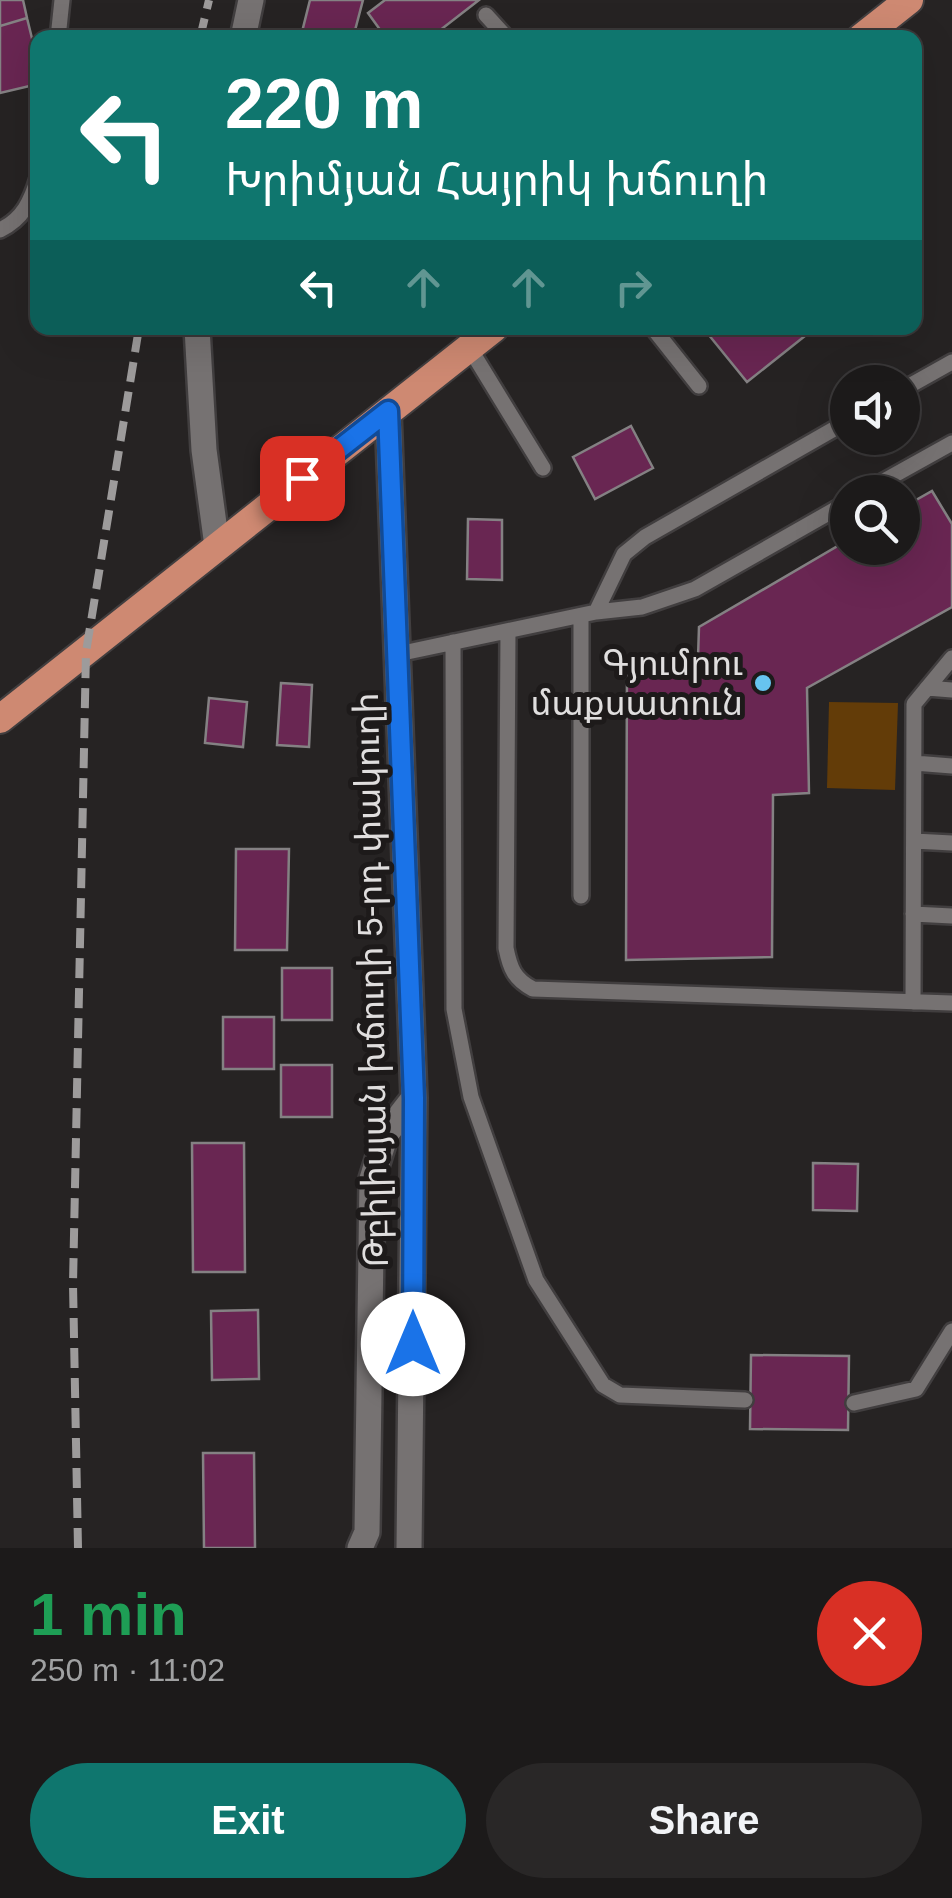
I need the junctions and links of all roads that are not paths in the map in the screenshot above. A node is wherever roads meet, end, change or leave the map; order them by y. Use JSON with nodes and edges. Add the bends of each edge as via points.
{"nodes":[{"id":1,"x":62,"y":0,"type":"edge"},
{"id":2,"x":251,"y":0,"type":"edge"},
{"id":3,"x":909,"y":0,"type":"edge"},
{"id":4,"x":486,"y":14,"type":"dead end"},
{"id":5,"x":59,"y":30,"type":"edge"},
{"id":6,"x":244,"y":30,"type":"edge"},
{"id":7,"x":499,"y":30,"type":"edge"},
{"id":8,"x":871,"y":30,"type":"edge"},
{"id":9,"x":30,"y":203,"type":"edge"},
{"id":10,"x":0,"y":230,"type":"edge"},
{"id":11,"x":197,"y":335,"type":"edge"},
{"id":12,"x":485,"y":335,"type":"edge"},
{"id":13,"x":659,"y":335,"type":"edge"},
{"id":14,"x":469,"y":347,"type":"junction"},
{"id":15,"x":952,"y":362,"type":"edge"},
{"id":16,"x":920,"y":380,"type":"edge"},
{"id":17,"x":699,"y":386,"type":"dead end"},
{"id":18,"x":388,"y":411,"type":"junction"},
{"id":19,"x":830,"y":431,"type":"edge"},
{"id":20,"x":952,"y":443,"type":"edge"},
{"id":21,"x":543,"y":468,"type":"dead end"},
{"id":22,"x":895,"y":475,"type":"edge"},
{"id":23,"x":830,"y":512,"type":"edge"},
{"id":24,"x":217,"y":546,"type":"junction"},
{"id":25,"x":588,"y":614,"type":"junction"},
{"id":26,"x":508,"y":630,"type":"junction"},
{"id":27,"x":453,"y":642,"type":"junction"},
{"id":28,"x":398,"y":654,"type":"junction"},
{"id":29,"x":952,"y":658,"type":"edge"},
{"id":30,"x":927,"y":688,"type":"junction"},
{"id":31,"x":952,"y":690,"type":"edge"},
{"id":32,"x":0,"y":719,"type":"edge"},
{"id":33,"x":914,"y":763,"type":"junction"},
{"id":34,"x":952,"y":766,"type":"edge"},
{"id":35,"x":914,"y":841,"type":"junction"},
{"id":36,"x":952,"y":843,"type":"edge"},
{"id":37,"x":582,"y":896,"type":"dead end"},
{"id":38,"x":913,"y":914,"type":"junction"},
{"id":39,"x":952,"y":916,"type":"edge"},
{"id":40,"x":912,"y":1002,"type":"junction"},
{"id":41,"x":952,"y":1003,"type":"edge"},
{"id":42,"x":414,"y":1098,"type":"junction"},
{"id":43,"x":952,"y":1331,"type":"edge"},
{"id":44,"x":745,"y":1400,"type":"dead end"},
{"id":45,"x":854,"y":1402,"type":"dead end"},
{"id":46,"x":360,"y":1548,"type":"edge"},
{"id":47,"x":409,"y":1548,"type":"edge"}],
"edges":[{"from":1,"to":5,"type":"lane"},
{"from":2,"to":6,"type":"street"},
{"from":3,"to":8,"type":"highway"},
{"from":4,"to":7,"type":"lane"},
{"from":9,"to":10,"type":"lane"},
{"from":11,"to":24,"type":"street"},
{"from":12,"to":14,"type":"highway"},
{"from":13,"to":17,"type":"lane"},
{"from":14,"to":18,"type":"highway"},
{"from":14,"to":21,"type":"lane"},
{"from":15,"to":16,"type":"lane"},
{"from":18,"to":24,"type":"highway"},
{"from":18,"to":28,"type":"street","name":"Թբիլիսյան խճուղի 5-րդ փակուղի"},
{"from":19,"to":25,"type":"lane","via":[[645,537],[624,554]]},
{"from":20,"to":22,"type":"lane"},
{"from":23,"to":25,"type":"lane","via":[[694,589],[642,607]]},
{"from":24,"to":32,"type":"highway"},
{"from":25,"to":26,"type":"lane"},
{"from":25,"to":37,"type":"lane"},
{"from":26,"to":27,"type":"lane"},
{"from":26,"to":40,"type":"lane","via":[[506,948],[519,982],[532,988]]},
{"from":27,"to":28,"type":"lane"},
{"from":27,"to":44,"type":"lane","via":[[454,1010],[470,1096],[536,1280],[604,1385],[620,1395]]},
{"from":28,"to":42,"type":"street","name":"Թբիլիսյան խճուղի 5-րդ փակուղի"},
{"from":29,"to":30,"type":"lane"},
{"from":30,"to":31,"type":"lane"},
{"from":30,"to":33,"type":"lane","via":[[914,704]]},
{"from":33,"to":34,"type":"lane"},
{"from":33,"to":35,"type":"lane"},
{"from":35,"to":36,"type":"lane"},
{"from":35,"to":38,"type":"lane"},
{"from":38,"to":39,"type":"lane"},
{"from":38,"to":40,"type":"lane"},
{"from":40,"to":41,"type":"lane"},
{"from":42,"to":46,"type":"street","via":[[386,1134],[372,1179],[367,1532]]},
{"from":42,"to":47,"type":"street","name":"Թբիլիսյան խճուղի 5-րդ փակուղի"},
{"from":43,"to":45,"type":"lane","via":[[916,1389]]}]}
